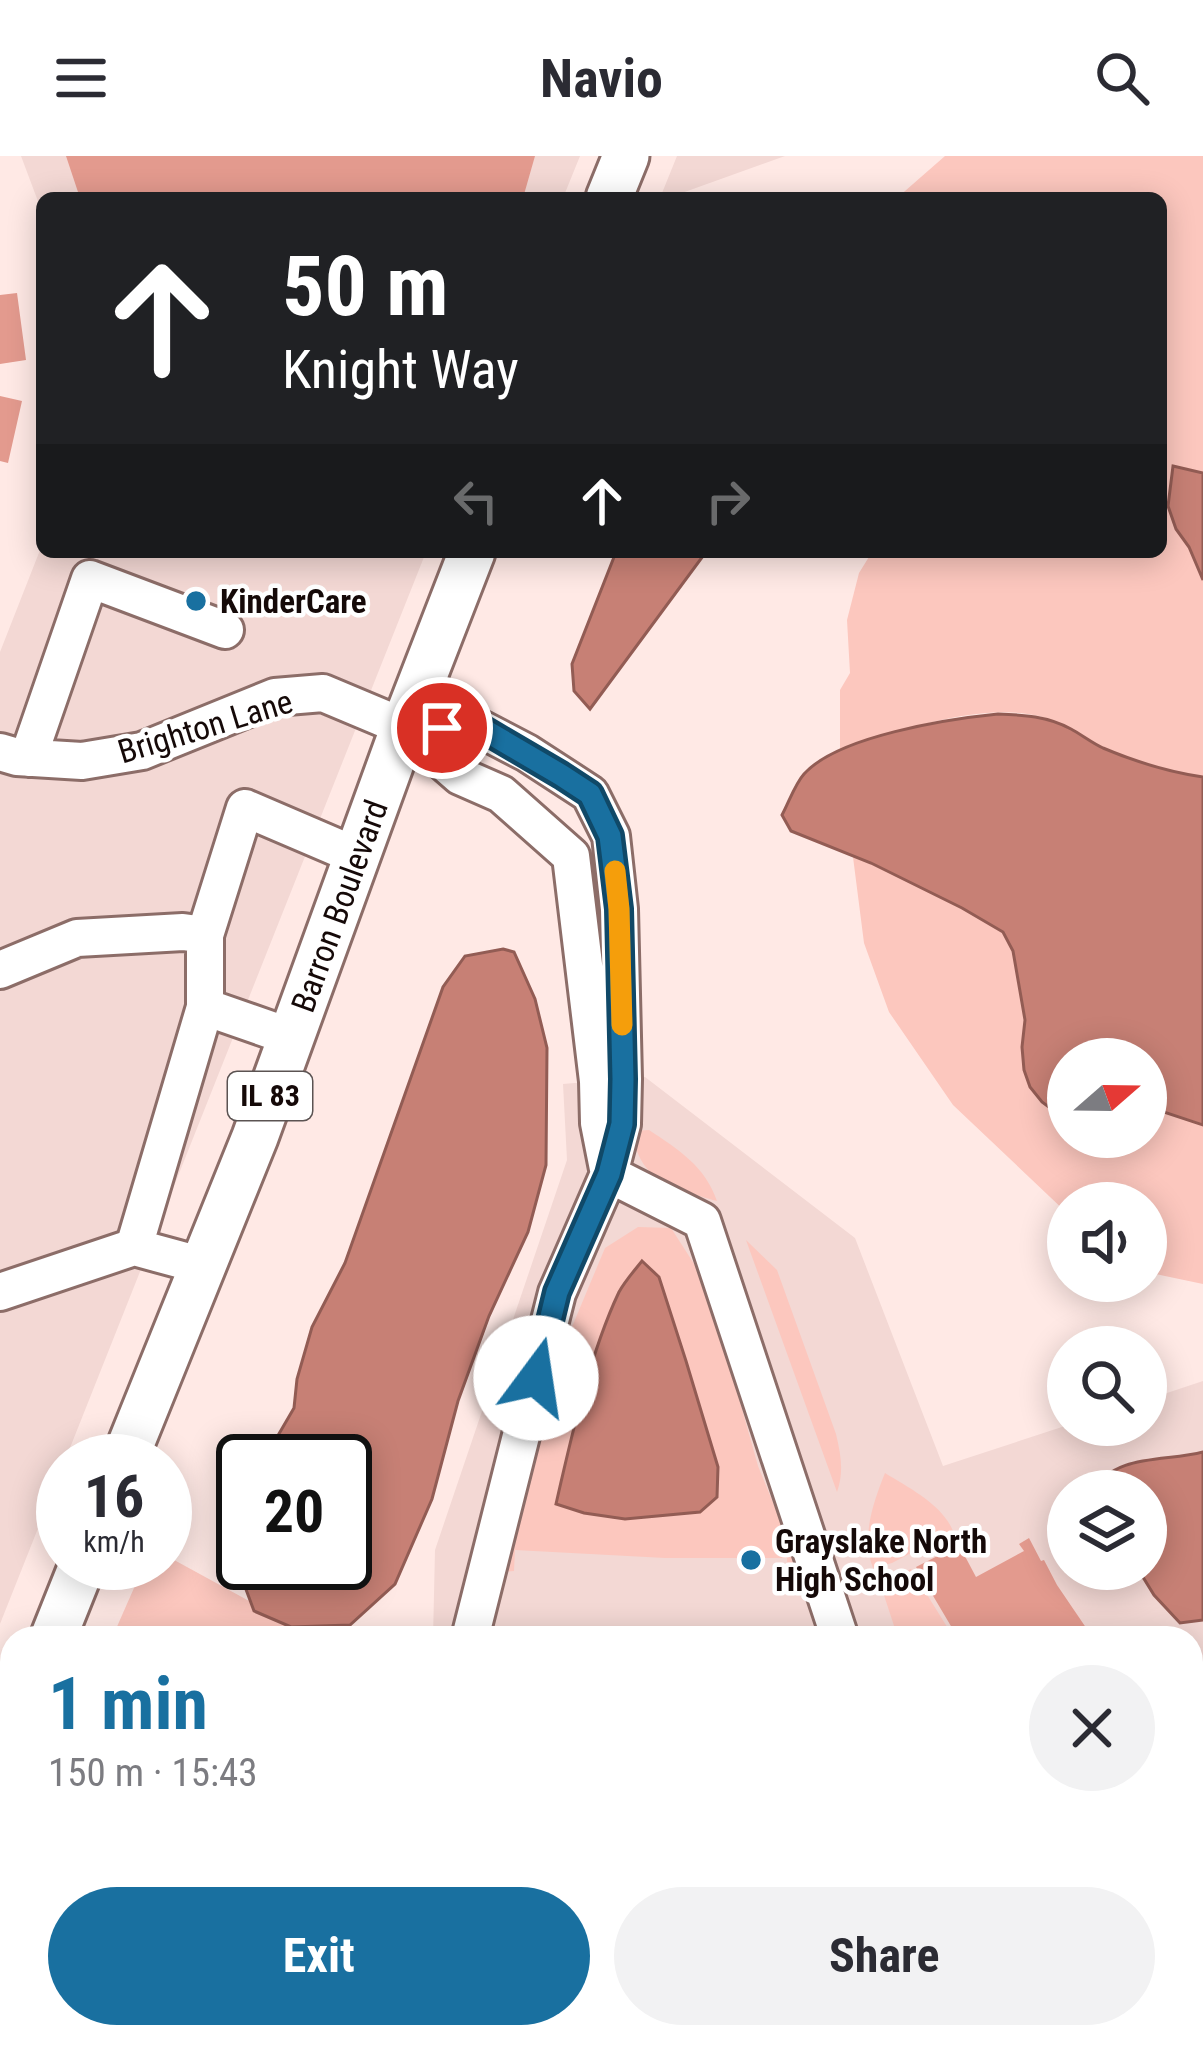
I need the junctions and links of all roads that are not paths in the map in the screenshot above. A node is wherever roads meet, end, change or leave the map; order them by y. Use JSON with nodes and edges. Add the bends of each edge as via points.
{"nodes":[{"id":1,"x":626,"y":156,"type":"edge"},
{"id":2,"x":611,"y":192,"type":"edge"},
{"id":3,"x":470,"y":558,"type":"edge"},
{"id":4,"x":225,"y":630,"type":"dead end"},
{"id":5,"x":404,"y":727,"type":"junction"},
{"id":6,"x":14,"y":755,"type":"edge"},
{"id":7,"x":357,"y":856,"type":"junction"},
{"id":8,"x":205,"y":935,"type":"junction"},
{"id":9,"x":0,"y":970,"type":"edge"},
{"id":10,"x":205,"y":1007,"type":"junction"},
{"id":11,"x":291,"y":1037,"type":"junction"},
{"id":12,"x":610,"y":1124,"type":"junction"},
{"id":13,"x":609,"y":1174,"type":"junction"},
{"id":14,"x":134,"y":1247,"type":"junction"},
{"id":15,"x":204,"y":1266,"type":"junction"},
{"id":16,"x":0,"y":1292,"type":"edge"},
{"id":17,"x":135,"y":1434,"type":"edge"},
{"id":18,"x":72,"y":1590,"type":"edge"},
{"id":19,"x":57,"y":1626,"type":"edge"},
{"id":20,"x":473,"y":1626,"type":"edge"},
{"id":21,"x":836,"y":1626,"type":"edge"}],
"edges":[{"from":1,"to":2,"type":"main road"},
{"from":3,"to":5,"type":"main road","name":"Barron Boulevard","number":"IL 83"},
{"from":4,"to":6,"type":"street","via":[[90,579]]},
{"from":5,"to":6,"type":"street","name":"Brighton Lane","via":[[323,692],[274,697],[142,751],[82,761]]},
{"from":5,"to":7,"type":"main road","name":"Barron Boulevard","number":"IL 83"},
{"from":5,"to":12,"type":"street","via":[[460,776],[501,794],[571,856]]},
{"from":5,"to":12,"type":"street","via":[[481,728],[590,794],[610,836],[619,909],[623,1079]]},
{"from":7,"to":8,"type":"street","via":[[245,808]]},
{"from":7,"to":11,"type":"main road","name":"Barron Boulevard","number":"IL 83"},
{"from":8,"to":9,"type":"street","via":[[77,938]]},
{"from":8,"to":10,"type":"street"},
{"from":10,"to":11,"type":"street"},
{"from":10,"to":14,"type":"street"},
{"from":11,"to":15,"type":"main road","name":"Barron Boulevard","number":"IL 83"},
{"from":12,"to":13,"type":"street"},
{"from":13,"to":20,"type":"street","via":[[557,1292]]},
{"from":13,"to":21,"type":"street","via":[[702,1221]]},
{"from":14,"to":15,"type":"street"},
{"from":14,"to":16,"type":"street"},
{"from":15,"to":17,"type":"main road","name":"Barron Boulevard","number":"IL 83"},
{"from":18,"to":19,"type":"main road"}]}
